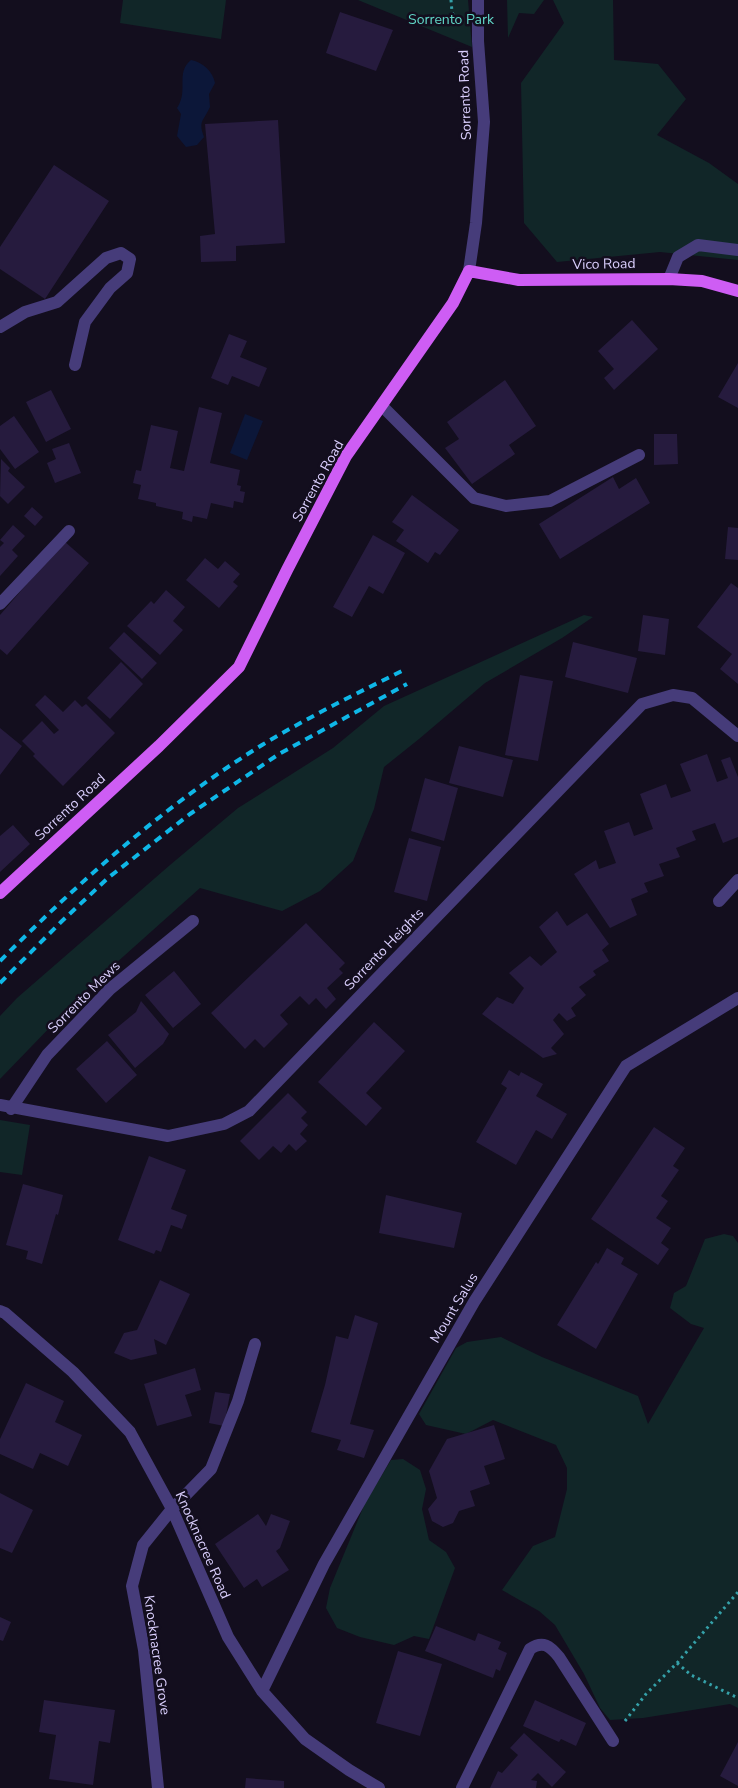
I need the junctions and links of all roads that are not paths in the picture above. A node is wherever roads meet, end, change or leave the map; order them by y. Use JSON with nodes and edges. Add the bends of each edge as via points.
{"nodes":[{"id":1,"x":478,"y":0,"type":"edge"},
{"id":2,"x":738,"y":250,"type":"edge"},
{"id":3,"x":469,"y":271,"type":"junction"},
{"id":4,"x":669,"y":279,"type":"junction"},
{"id":5,"x":738,"y":291,"type":"edge"},
{"id":6,"x":0,"y":327,"type":"edge"},
{"id":7,"x":75,"y":365,"type":"dead end"},
{"id":8,"x":382,"y":406,"type":"junction"},
{"id":9,"x":639,"y":454,"type":"dead end"},
{"id":10,"x":69,"y":531,"type":"dead end"},
{"id":11,"x":0,"y":604,"type":"edge"},
{"id":12,"x":738,"y":736,"type":"edge"},
{"id":13,"x":738,"y":880,"type":"edge"},
{"id":14,"x":0,"y":893,"type":"edge"},
{"id":15,"x":719,"y":901,"type":"dead end"},
{"id":16,"x":194,"y":921,"type":"dead end"},
{"id":17,"x":738,"y":998,"type":"edge"},
{"id":18,"x":6,"y":1107,"type":"edge"},
{"id":19,"x":0,"y":1311,"type":"edge"},
{"id":20,"x":255,"y":1344,"type":"dead end"},
{"id":21,"x":172,"y":1509,"type":"junction"},
{"id":22,"x":262,"y":1691,"type":"junction"},
{"id":23,"x":613,"y":1741,"type":"dead end"},
{"id":24,"x":158,"y":1788,"type":"edge"},
{"id":25,"x":379,"y":1788,"type":"edge"},
{"id":26,"x":462,"y":1788,"type":"edge"}],
"edges":[{"from":1,"to":3,"type":"street","name":"Sorrento Road","via":[[484,122]]},
{"from":2,"to":4,"type":"street","via":[[698,245],[678,257]]},
{"from":3,"to":4,"type":"main road","name":"Vico Road","via":[[519,280]]},
{"from":3,"to":8,"type":"main road","name":"Sorrento Road","via":[[454,303]]},
{"from":4,"to":5,"type":"main road","name":"Vico Road","via":[[702,281]]},
{"from":6,"to":7,"type":"street","via":[[25,312],[57,302],[106,258],[121,253],[130,259],[127,273],[110,288],[85,322]]},
{"from":8,"to":9,"type":"street","via":[[474,498],[506,506],[550,501]]},
{"from":8,"to":14,"type":"main road","name":"Sorrento Road","via":[[346,456],[239,667]]},
{"from":10,"to":11,"type":"street"},
{"from":12,"to":18,"type":"street","name":"Sorrento Heights","via":[[692,698],[673,695],[642,704],[249,1111],[224,1124],[168,1136]]},
{"from":13,"to":15,"type":"street"},
{"from":16,"to":18,"type":"street","name":"Sorrento Mews","via":[[110,989],[48,1055]]},
{"from":17,"to":22,"type":"street","name":"Mount Salus","via":[[626,1066],[474,1302],[324,1564]]},
{"from":19,"to":21,"type":"street","name":"Knocknacree Road","via":[[73,1372],[130,1432]]},
{"from":20,"to":21,"type":"street","name":"Knocknacree Grove","via":[[238,1401],[211,1469]]},
{"from":21,"to":22,"type":"street","name":"Knocknacree Road","via":[[228,1637]]},
{"from":21,"to":24,"type":"street","name":"Knocknacree Grove","via":[[143,1545],[132,1586],[144,1650]]},
{"from":22,"to":25,"type":"street","name":"Knocknacree Road","via":[[305,1739]]},
{"from":23,"to":26,"type":"street","via":[[551,1647],[536,1645],[530,1649]]}]}
